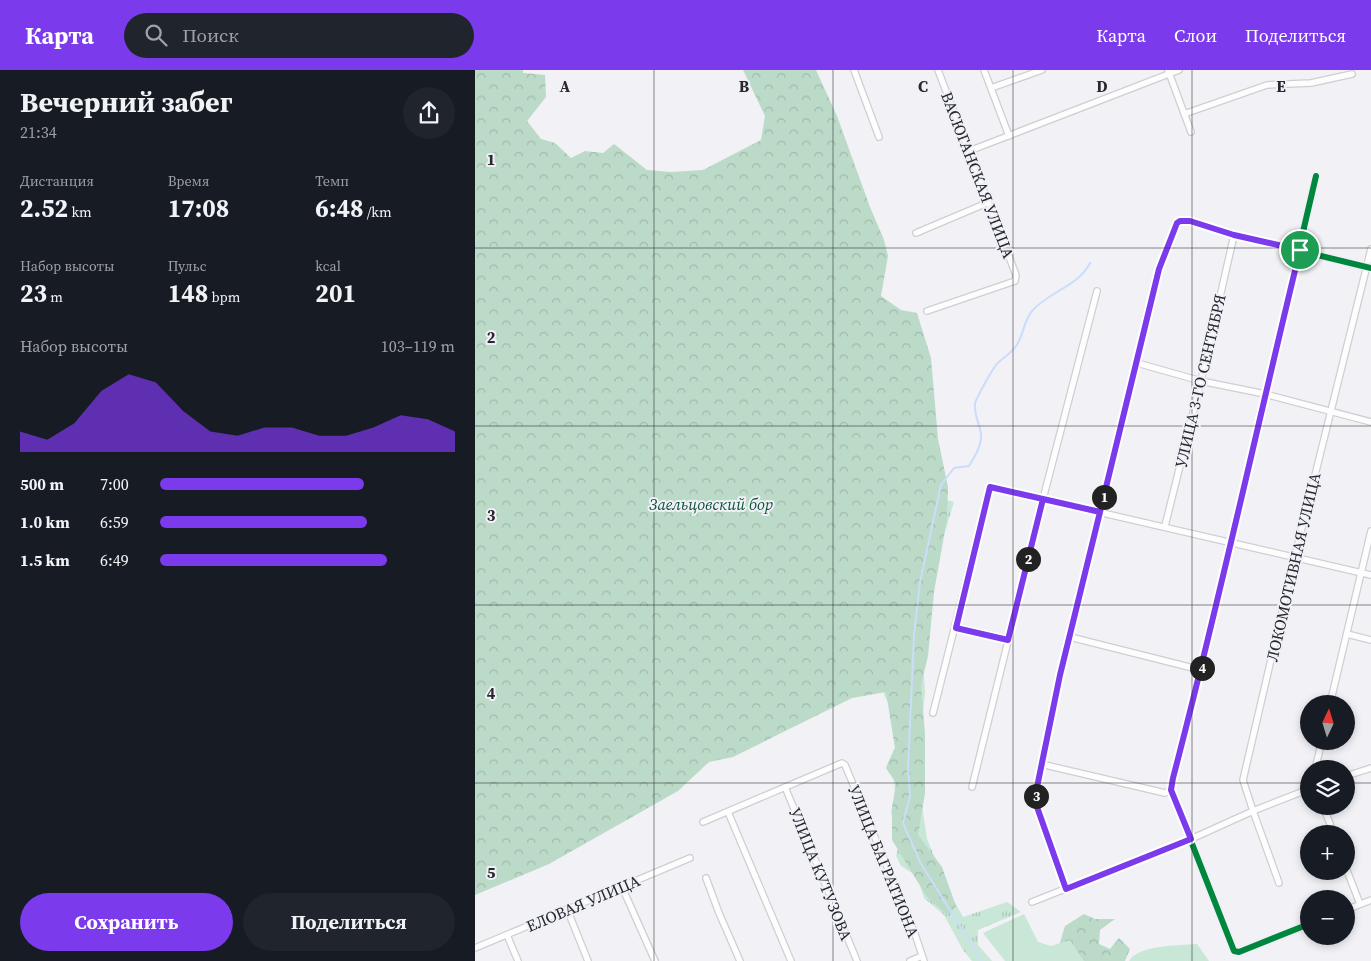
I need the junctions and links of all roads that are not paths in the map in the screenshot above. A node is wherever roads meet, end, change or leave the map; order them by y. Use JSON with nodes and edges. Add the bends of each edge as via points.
{"nodes":[{"id":1,"x":854,"y":70,"type":"edge"},
{"id":2,"x":939,"y":70,"type":"edge"},
{"id":3,"x":984,"y":70,"type":"edge"},
{"id":4,"x":1042,"y":70,"type":"edge"},
{"id":5,"x":1179,"y":70,"type":"edge"},
{"id":6,"x":1033,"y":72,"type":"edge"},
{"id":7,"x":1169,"y":72,"type":"edge"},
{"id":8,"x":1352,"y":74,"type":"dead end"},
{"id":9,"x":991,"y":88,"type":"junction"},
{"id":10,"x":1184,"y":114,"type":"junction"},
{"id":11,"x":1191,"y":132,"type":"dead end"},
{"id":12,"x":1009,"y":136,"type":"junction"},
{"id":13,"x":879,"y":137,"type":"dead end"},
{"id":14,"x":969,"y":151,"type":"junction"},
{"id":15,"x":1316,"y":176,"type":"dead end"},
{"id":16,"x":987,"y":203,"type":"junction"},
{"id":17,"x":916,"y":233,"type":"dead end"},
{"id":18,"x":1234,"y":235,"type":"junction"},
{"id":19,"x":1371,"y":249,"type":"edge"},
{"id":20,"x":1300,"y":250,"type":"junction"},
{"id":21,"x":1369,"y":268,"type":"edge"},
{"id":22,"x":1097,"y":291,"type":"dead end"},
{"id":23,"x":927,"y":311,"type":"dead end"},
{"id":24,"x":1137,"y":363,"type":"junction"},
{"id":25,"x":1201,"y":381,"type":"junction"},
{"id":26,"x":1265,"y":394,"type":"junction"},
{"id":27,"x":1330,"y":412,"type":"junction"},
{"id":28,"x":1371,"y":422,"type":"edge"},
{"id":29,"x":1043,"y":499,"type":"junction"},
{"id":30,"x":1100,"y":512,"type":"junction"},
{"id":31,"x":1165,"y":526,"type":"junction"},
{"id":32,"x":1371,"y":531,"type":"edge"},
{"id":33,"x":1230,"y":542,"type":"junction"},
{"id":34,"x":1295,"y":556,"type":"junction"},
{"id":35,"x":1361,"y":572,"type":"junction"},
{"id":36,"x":1371,"y":575,"type":"edge"},
{"id":37,"x":956,"y":628,"type":"junction"},
{"id":38,"x":1347,"y":634,"type":"junction"},
{"id":39,"x":1070,"y":637,"type":"junction"},
{"id":40,"x":1008,"y":640,"type":"junction"},
{"id":41,"x":1371,"y":640,"type":"edge"},
{"id":42,"x":1201,"y":670,"type":"junction"},
{"id":43,"x":1333,"y":695,"type":"edge"},
{"id":44,"x":933,"y":713,"type":"dead end"},
{"id":45,"x":1041,"y":764,"type":"junction"},
{"id":46,"x":1371,"y":768,"type":"edge"},
{"id":47,"x":1355,"y":773,"type":"edge"},
{"id":48,"x":785,"y":787,"type":"junction"},
{"id":49,"x":972,"y":787,"type":"dead end"},
{"id":50,"x":1171,"y":790,"type":"junction"},
{"id":51,"x":1300,"y":793,"type":"edge"},
{"id":52,"x":1253,"y":811,"type":"junction"},
{"id":53,"x":728,"y":812,"type":"junction"},
{"id":54,"x":703,"y":822,"type":"dead end"},
{"id":55,"x":1191,"y":839,"type":"junction"},
{"id":56,"x":690,"y":858,"type":"dead end"},
{"id":57,"x":707,"y":878,"type":"dead end"},
{"id":58,"x":1351,"y":880,"type":"edge"},
{"id":59,"x":1279,"y":883,"type":"dead end"},
{"id":60,"x":622,"y":887,"type":"junction"},
{"id":61,"x":1066,"y":889,"type":"junction"},
{"id":62,"x":1371,"y":900,"type":"edge"},
{"id":63,"x":1031,"y":902,"type":"dead end"},
{"id":64,"x":1360,"y":904,"type":"junction"},
{"id":65,"x":1355,"y":906,"type":"edge"},
{"id":66,"x":567,"y":909,"type":"junction"},
{"id":67,"x":1300,"y":928,"type":"edge"},
{"id":68,"x":507,"y":935,"type":"junction"},
{"id":69,"x":475,"y":948,"type":"edge"},
{"id":70,"x":923,"y":958,"type":"edge"},
{"id":71,"x":518,"y":961,"type":"edge"},
{"id":72,"x":588,"y":961,"type":"edge"},
{"id":73,"x":655,"y":961,"type":"edge"},
{"id":74,"x":740,"y":961,"type":"edge"},
{"id":75,"x":791,"y":961,"type":"edge"},
{"id":76,"x":857,"y":961,"type":"edge"},
{"id":77,"x":909,"y":961,"type":"edge"}],
"edges":[{"from":1,"to":13,"type":"street"},
{"from":2,"to":14,"type":"street","name":"ВАСЮГАНСКАЯ УЛИЦА"},
{"from":3,"to":9,"type":"street"},
{"from":4,"to":6,"type":"street"},
{"from":5,"to":7,"type":"street"},
{"from":6,"to":9,"type":"street"},
{"from":7,"to":10,"type":"street"},
{"from":7,"to":12,"type":"street"},
{"from":8,"to":10,"type":"street","via":[[1311,83],[1267,85]]},
{"from":9,"to":12,"type":"street"},
{"from":10,"to":11,"type":"street"},
{"from":12,"to":14,"type":"street"},
{"from":14,"to":16,"type":"street","name":"ВАСЮГАНСКАЯ УЛИЦА"},
{"from":15,"to":20,"type":"street"},
{"from":16,"to":17,"type":"street"},
{"from":16,"to":23,"type":"street","name":"ВАСЮГАНСКАЯ УЛИЦА","via":[[1016,275],[1015,281]]},
{"from":18,"to":20,"type":"street"},
{"from":18,"to":24,"type":"street","via":[[1190,221],[1177,223],[1159,269]]},
{"from":18,"to":25,"type":"street","name":"УЛИЦА 3-ГО СЕНТЯБРЯ"},
{"from":19,"to":21,"type":"street","name":"ЛОКОМОТИВНАЯ УЛИЦА"},
{"from":20,"to":21,"type":"street"},
{"from":20,"to":26,"type":"street"},
{"from":21,"to":27,"type":"street","name":"ЛОКОМОТИВНАЯ УЛИЦА"},
{"from":22,"to":29,"type":"street"},
{"from":24,"to":25,"type":"street"},
{"from":24,"to":30,"type":"street"},
{"from":25,"to":26,"type":"street"},
{"from":25,"to":31,"type":"street","name":"УЛИЦА 3-ГО СЕНТЯБРЯ"},
{"from":26,"to":27,"type":"street"},
{"from":26,"to":33,"type":"street"},
{"from":27,"to":28,"type":"street"},
{"from":27,"to":34,"type":"street","name":"ЛОКОМОТИВНАЯ УЛИЦА"},
{"from":29,"to":30,"type":"street"},
{"from":29,"to":37,"type":"street","via":[[990,487]]},
{"from":29,"to":40,"type":"street"},
{"from":30,"to":31,"type":"street"},
{"from":30,"to":39,"type":"street"},
{"from":31,"to":33,"type":"street"},
{"from":32,"to":35,"type":"street"},
{"from":33,"to":34,"type":"street"},
{"from":33,"to":42,"type":"street"},
{"from":34,"to":35,"type":"street"},
{"from":34,"to":52,"type":"street","name":"ЛОКОМОТИВНАЯ УЛИЦА","via":[[1243,780]]},
{"from":35,"to":36,"type":"street"},
{"from":35,"to":38,"type":"street"},
{"from":37,"to":40,"type":"street"},
{"from":37,"to":44,"type":"street"},
{"from":38,"to":41,"type":"street"},
{"from":38,"to":43,"type":"street"},
{"from":39,"to":42,"type":"street"},
{"from":39,"to":45,"type":"street"},
{"from":40,"to":49,"type":"street"},
{"from":42,"to":50,"type":"street"},
{"from":45,"to":50,"type":"street","via":[[1165,793]]},
{"from":45,"to":61,"type":"street","via":[[1037,807]]},
{"from":46,"to":47,"type":"street"},
{"from":48,"to":53,"type":"street"},
{"from":48,"to":70,"type":"street","name":"УЛИЦА БАГРАТИОНА","via":[[842,763],[845,765]]},
{"from":48,"to":76,"type":"street","name":"УЛИЦА КУТУЗОВА"},
{"from":50,"to":55,"type":"street"},
{"from":51,"to":52,"type":"street"},
{"from":52,"to":55,"type":"street"},
{"from":52,"to":59,"type":"street","name":"ЛОКОМОТИВНАЯ УЛИЦА"},
{"from":53,"to":54,"type":"street"},
{"from":53,"to":75,"type":"street"},
{"from":55,"to":61,"type":"street"},
{"from":55,"to":67,"type":"street","via":[[1234,951],[1239,952]]},
{"from":56,"to":60,"type":"street","name":"ЕЛОВАЯ УЛИЦА"},
{"from":57,"to":74,"type":"street"},
{"from":58,"to":64,"type":"street"},
{"from":60,"to":66,"type":"street","name":"ЕЛОВАЯ УЛИЦА"},
{"from":60,"to":73,"type":"street"},
{"from":61,"to":63,"type":"street"},
{"from":62,"to":64,"type":"street"},
{"from":64,"to":65,"type":"street"},
{"from":66,"to":68,"type":"street","name":"ЕЛОВАЯ УЛИЦА"},
{"from":66,"to":72,"type":"street"},
{"from":68,"to":69,"type":"street","name":"ЕЛОВАЯ УЛИЦА"},
{"from":68,"to":71,"type":"street"},
{"from":70,"to":77,"type":"street"}]}
